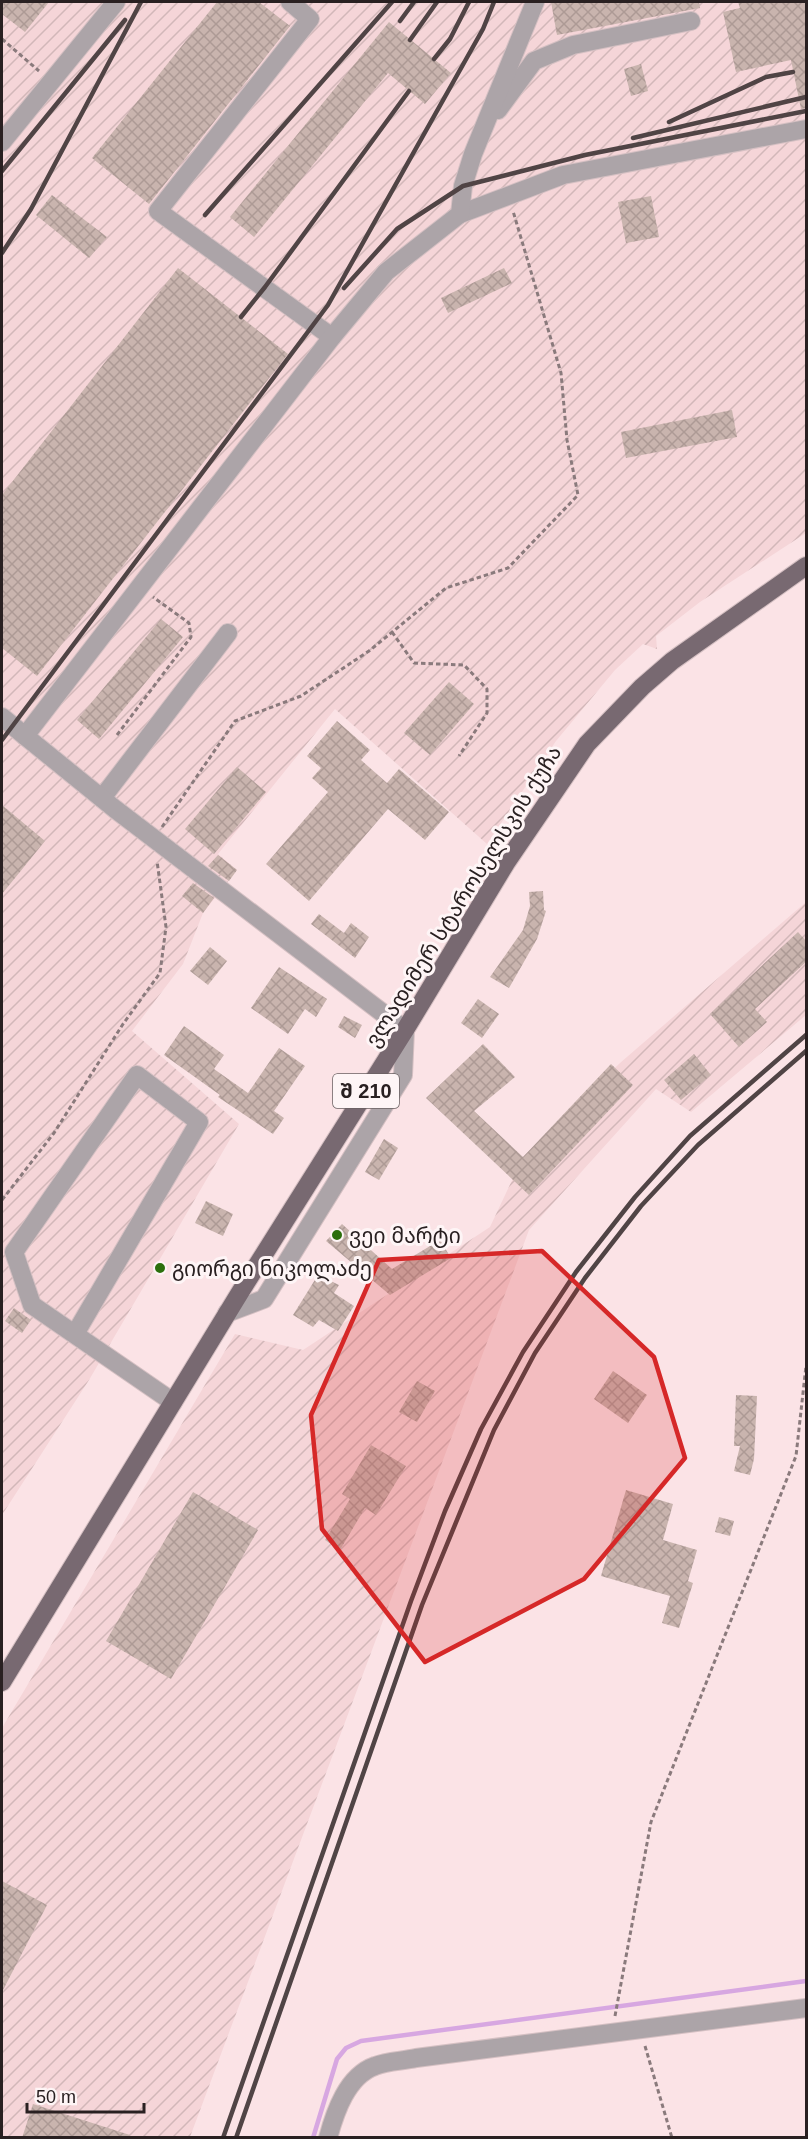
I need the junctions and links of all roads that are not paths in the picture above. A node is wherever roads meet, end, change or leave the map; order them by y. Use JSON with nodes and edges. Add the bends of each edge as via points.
{"nodes":[{"id":1,"x":116,"y":2,"type":"edge"},
{"id":2,"x":290,"y":2,"type":"edge"},
{"id":3,"x":535,"y":2,"type":"edge"},
{"id":4,"x":691,"y":21,"type":"dead end"},
{"id":5,"x":807,"y":129,"type":"edge"},
{"id":6,"x":2,"y":142,"type":"edge"},
{"id":7,"x":473,"y":154,"type":"junction"},
{"id":8,"x":460,"y":214,"type":"junction"},
{"id":9,"x":332,"y":337,"type":"junction"},
{"id":10,"x":807,"y":566,"type":"edge"},
{"id":11,"x":228,"y":633,"type":"dead end"},
{"id":12,"x":2,"y":717,"type":"edge"},
{"id":13,"x":25,"y":736,"type":"junction"},
{"id":14,"x":102,"y":798,"type":"junction"},
{"id":15,"x":405,"y":1030,"type":"junction"},
{"id":16,"x":328,"y":1197,"type":"junction"},
{"id":17,"x":296,"y":1203,"type":"junction"},
{"id":18,"x":304,"y":1235,"type":"junction"},
{"id":19,"x":227,"y":1313,"type":"junction"},
{"id":20,"x":75,"y":1334,"type":"junction"},
{"id":21,"x":173,"y":1402,"type":"junction"},
{"id":22,"x":2,"y":1682,"type":"edge"},
{"id":23,"x":807,"y":2008,"type":"edge"},
{"id":24,"x":328,"y":2138,"type":"edge"}],
"edges":[{"from":1,"to":6,"type":"street"},
{"from":2,"to":9,"type":"street","via":[[310,19],[158,211]]},
{"from":3,"to":7,"type":"street"},
{"from":4,"to":7,"type":"street","via":[[573,45],[534,61],[498,110]]},
{"from":5,"to":8,"type":"street","via":[[563,175]]},
{"from":7,"to":8,"type":"street"},
{"from":8,"to":9,"type":"street","via":[[386,272]]},
{"from":9,"to":13,"type":"street"},
{"from":10,"to":15,"type":"main road","name":"ვლადიმერ სტაროსელსკის ქუჩა","number":"შ 210","via":[[672,661],[587,744],[506,863]]},
{"from":11,"to":14,"type":"street"},
{"from":12,"to":13,"type":"street"},
{"from":13,"to":14,"type":"street"},
{"from":14,"to":15,"type":"street"},
{"from":15,"to":16,"type":"street","via":[[403,1075]]},
{"from":15,"to":17,"type":"main road","name":"ვლადიმერ სტაროსელსკის ქუჩა","number":"შ 210"},
{"from":16,"to":17,"type":"street"},
{"from":16,"to":18,"type":"street"},
{"from":17,"to":18,"type":"street"},
{"from":17,"to":19,"type":"main road","name":"ვლადიმერ სტაროსელსკის ქუჩა","number":"შ 210"},
{"from":18,"to":19,"type":"street","via":[[264,1299]]},
{"from":19,"to":21,"type":"main road","name":"ვლადიმერ სტაროსელსკის ქუჩა","number":"შ 210"},
{"from":20,"to":20,"type":"street","via":[[199,1122],[137,1075],[14,1252],[32,1305]]},
{"from":20,"to":21,"type":"street"},
{"from":21,"to":22,"type":"main road","name":"ვლადიმერ სტაროსელსკის ქუჩა","number":"შ 210"},
{"from":23,"to":24,"type":"street","via":[[374,2066],[354,2081],[335,2111]]}]}
